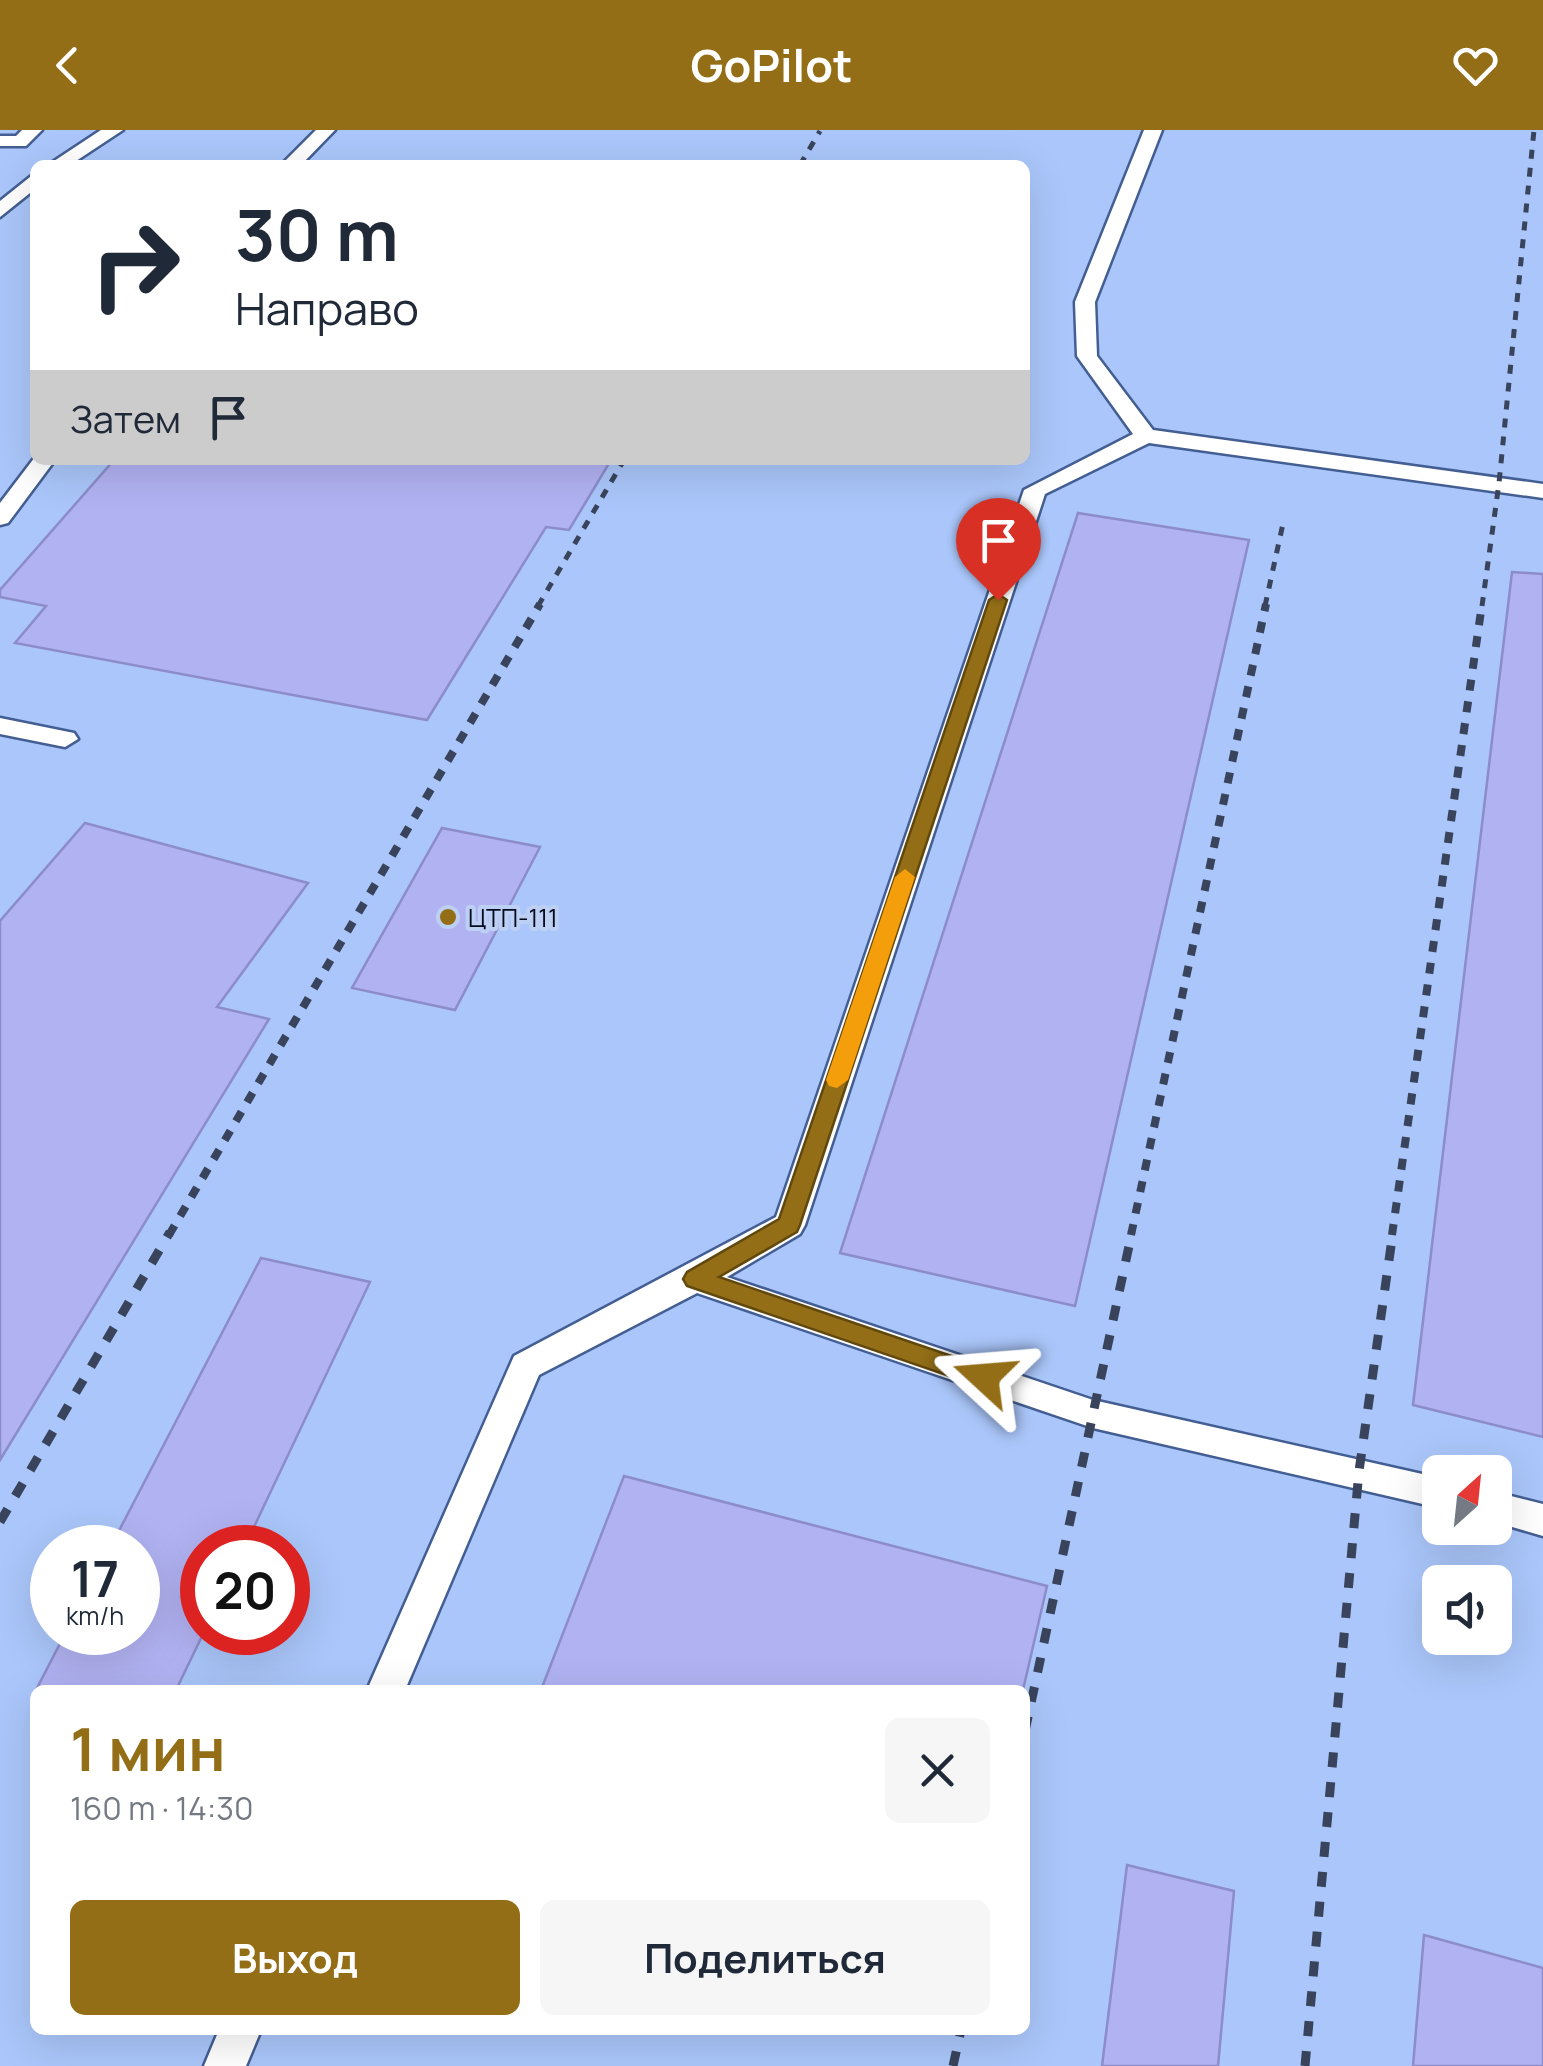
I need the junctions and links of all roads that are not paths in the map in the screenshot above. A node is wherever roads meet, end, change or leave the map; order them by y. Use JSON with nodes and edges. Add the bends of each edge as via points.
{"nodes":[{"id":1,"x":114,"y":130,"type":"edge"},
{"id":2,"x":326,"y":130,"type":"edge"},
{"id":3,"x":1154,"y":130,"type":"edge"},
{"id":4,"x":27,"y":136,"type":"edge"},
{"id":5,"x":0,"y":142,"type":"edge"},
{"id":6,"x":65,"y":160,"type":"edge"},
{"id":7,"x":295,"y":160,"type":"edge"},
{"id":8,"x":30,"y":183,"type":"edge"},
{"id":9,"x":0,"y":210,"type":"edge"},
{"id":10,"x":1146,"y":436,"type":"junction"},
{"id":11,"x":40,"y":465,"type":"edge"},
{"id":12,"x":1543,"y":491,"type":"edge"},
{"id":13,"x":0,"y":518,"type":"edge"},
{"id":14,"x":0,"y":726,"type":"edge"},
{"id":15,"x":66,"y":740,"type":"dead end"},
{"id":16,"x":695,"y":1279,"type":"junction"},
{"id":17,"x":1422,"y":1489,"type":"edge"},
{"id":18,"x":1512,"y":1512,"type":"edge"},
{"id":19,"x":1543,"y":1520,"type":"edge"},
{"id":20,"x":388,"y":1685,"type":"edge"},
{"id":21,"x":238,"y":2035,"type":"edge"},
{"id":22,"x":224,"y":2066,"type":"edge"}],
"edges":[{"from":1,"to":6,"type":"lane"},
{"from":2,"to":7,"type":"lane"},
{"from":3,"to":10,"type":"lane","via":[[1085,302],[1087,356]]},
{"from":4,"to":5,"type":"lane"},
{"from":8,"to":9,"type":"lane"},
{"from":10,"to":12,"type":"lane"},
{"from":10,"to":16,"type":"lane","via":[[1035,490],[788,1225]]},
{"from":11,"to":13,"type":"lane"},
{"from":14,"to":15,"type":"lane"},
{"from":16,"to":17,"type":"lane","via":[[1093,1414]]},
{"from":16,"to":20,"type":"lane","via":[[526,1366]]},
{"from":18,"to":19,"type":"lane"},
{"from":21,"to":22,"type":"lane"}]}
